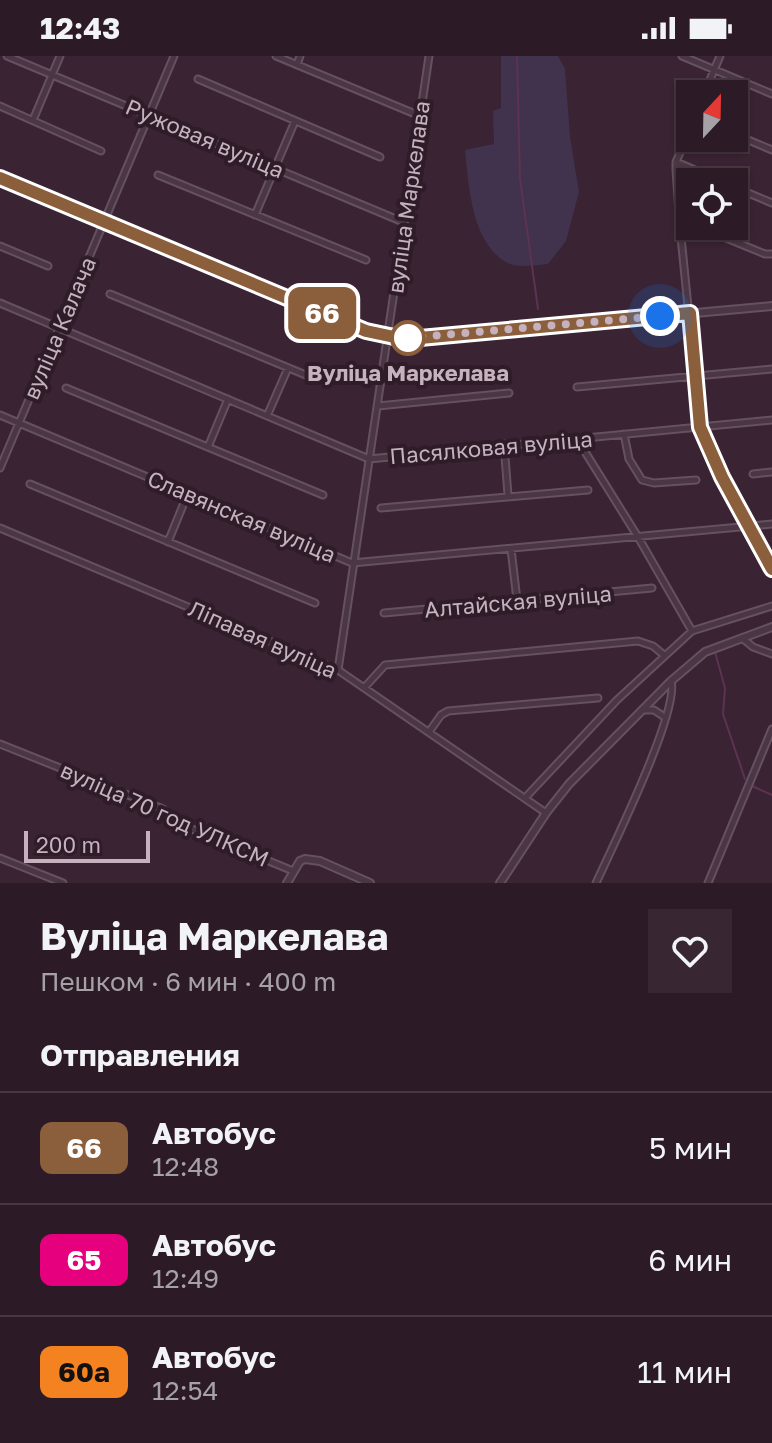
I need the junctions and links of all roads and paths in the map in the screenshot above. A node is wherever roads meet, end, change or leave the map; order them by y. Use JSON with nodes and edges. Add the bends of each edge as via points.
{"nodes":[{"id":1,"x":7,"y":56,"type":"edge"},
{"id":2,"x":60,"y":56,"type":"edge"},
{"id":3,"x":174,"y":56,"type":"edge"},
{"id":4,"x":276,"y":56,"type":"edge"},
{"id":5,"x":300,"y":56,"type":"edge"},
{"id":6,"x":429,"y":56,"type":"edge"},
{"id":7,"x":682,"y":56,"type":"edge"},
{"id":8,"x":720,"y":56,"type":"edge"},
{"id":9,"x":297,"y":65,"type":"junction"},
{"id":10,"x":714,"y":69,"type":"junction"},
{"id":11,"x":51,"y":75,"type":"junction"},
{"id":12,"x":198,"y":79,"type":"dead end"},
{"id":13,"x":710,"y":80,"type":"edge"},
{"id":14,"x":772,"y":94,"type":"edge"},
{"id":15,"x":0,"y":106,"type":"edge"},
{"id":16,"x":149,"y":115,"type":"junction"},
{"id":17,"x":420,"y":116,"type":"junction"},
{"id":18,"x":33,"y":120,"type":"junction"},
{"id":19,"x":295,"y":121,"type":"junction"},
{"id":20,"x":748,"y":140,"type":"edge"},
{"id":21,"x":772,"y":150,"type":"edge"},
{"id":22,"x":101,"y":151,"type":"dead end"},
{"id":23,"x":680,"y":152,"type":"edge"},
{"id":24,"x":380,"y":157,"type":"dead end"},
{"id":25,"x":676,"y":162,"type":"junction"},
{"id":26,"x":275,"y":168,"type":"junction"},
{"id":27,"x":676,"y":168,"type":"edge"},
{"id":28,"x":690,"y":168,"type":"edge"},
{"id":29,"x":158,"y":175,"type":"dead end"},
{"id":30,"x":0,"y":178,"type":"edge"},
{"id":31,"x":748,"y":193,"type":"edge"},
{"id":32,"x":772,"y":203,"type":"edge"},
{"id":33,"x":255,"y":215,"type":"junction"},
{"id":34,"x":104,"y":221,"type":"junction"},
{"id":35,"x":403,"y":222,"type":"junction"},
{"id":36,"x":682,"y":240,"type":"edge"},
{"id":37,"x":731,"y":240,"type":"edge"},
{"id":38,"x":0,"y":246,"type":"edge"},
{"id":39,"x":772,"y":254,"type":"edge"},
{"id":40,"x":366,"y":260,"type":"dead end"},
{"id":41,"x":48,"y":266,"type":"dead end"},
{"id":42,"x":110,"y":294,"type":"dead end"},
{"id":43,"x":0,"y":303,"type":"edge"},
{"id":44,"x":772,"y":306,"type":"edge"},
{"id":45,"x":690,"y":313,"type":"junction"},
{"id":46,"x":59,"y":328,"type":"junction"},
{"id":47,"x":389,"y":336,"type":"junction"},
{"id":48,"x":288,"y":368,"type":"junction"},
{"id":49,"x":772,"y":369,"type":"edge"},
{"id":50,"x":695,"y":376,"type":"junction"},
{"id":51,"x":313,"y":378,"type":"dead end"},
{"id":52,"x":577,"y":387,"type":"dead end"},
{"id":53,"x":66,"y":388,"type":"dead end"},
{"id":54,"x":509,"y":393,"type":"dead end"},
{"id":55,"x":228,"y":399,"type":"junction"},
{"id":56,"x":378,"y":406,"type":"junction"},
{"id":57,"x":0,"y":415,"type":"edge"},
{"id":58,"x":267,"y":416,"type":"junction"},
{"id":59,"x":772,"y":420,"type":"edge"},
{"id":60,"x":19,"y":423,"type":"junction"},
{"id":61,"x":700,"y":427,"type":"junction"},
{"id":62,"x":624,"y":434,"type":"junction"},
{"id":63,"x":577,"y":439,"type":"junction"},
{"id":64,"x":504,"y":444,"type":"junction"},
{"id":65,"x":208,"y":447,"type":"junction"},
{"id":66,"x":369,"y":459,"type":"junction"},
{"id":67,"x":0,"y":468,"type":"edge"},
{"id":68,"x":772,"y":472,"type":"edge"},
{"id":69,"x":753,"y":474,"type":"dead end"},
{"id":70,"x":696,"y":480,"type":"dead end"},
{"id":71,"x":30,"y":484,"type":"dead end"},
{"id":72,"x":588,"y":490,"type":"dead end"},
{"id":73,"x":188,"y":493,"type":"junction"},
{"id":74,"x":323,"y":495,"type":"dead end"},
{"id":75,"x":508,"y":496,"type":"junction"},
{"id":76,"x":381,"y":508,"type":"dead end"},
{"id":77,"x":772,"y":524,"type":"edge"},
{"id":78,"x":750,"y":526,"type":"junction"},
{"id":79,"x":0,"y":528,"type":"edge"},
{"id":80,"x":638,"y":537,"type":"junction"},
{"id":81,"x":168,"y":542,"type":"junction"},
{"id":82,"x":511,"y":549,"type":"junction"},
{"id":83,"x":352,"y":563,"type":"junction"},
{"id":84,"x":772,"y":569,"type":"edge"},
{"id":85,"x":652,"y":588,"type":"dead end"},
{"id":86,"x":517,"y":600,"type":"junction"},
{"id":87,"x":315,"y":603,"type":"dead end"},
{"id":88,"x":772,"y":606,"type":"edge"},
{"id":89,"x":384,"y":613,"type":"dead end"},
{"id":90,"x":772,"y":627,"type":"edge"},
{"id":91,"x":692,"y":631,"type":"junction"},
{"id":92,"x":741,"y":636,"type":"junction"},
{"id":93,"x":772,"y":654,"type":"edge"},
{"id":94,"x":664,"y":655,"type":"junction"},
{"id":95,"x":338,"y":670,"type":"junction"},
{"id":96,"x":671,"y":681,"type":"junction"},
{"id":97,"x":364,"y":688,"type":"junction"},
{"id":98,"x":598,"y":698,"type":"dead end"},
{"id":99,"x":641,"y":710,"type":"junction"},
{"id":100,"x":666,"y":719,"type":"junction"},
{"id":101,"x":772,"y":729,"type":"edge"},
{"id":102,"x":429,"y":732,"type":"junction"},
{"id":103,"x":0,"y":744,"type":"edge"},
{"id":104,"x":525,"y":798,"type":"junction"},
{"id":105,"x":546,"y":813,"type":"junction"},
{"id":106,"x":0,"y":858,"type":"edge"},
{"id":107,"x":293,"y":871,"type":"junction"},
{"id":108,"x":63,"y":883,"type":"edge"},
{"id":109,"x":287,"y":883,"type":"edge"},
{"id":110,"x":370,"y":883,"type":"edge"},
{"id":111,"x":500,"y":883,"type":"edge"},
{"id":112,"x":596,"y":883,"type":"edge"},
{"id":113,"x":708,"y":883,"type":"edge"}],
"edges":[{"from":1,"to":11,"type":"street","name":"Ружовая вуліца"},
{"from":2,"to":11,"type":"street"},
{"from":3,"to":16,"type":"street","name":"вуліца Калача"},
{"from":4,"to":9,"type":"street"},
{"from":5,"to":9,"type":"street"},
{"from":6,"to":17,"type":"street","name":"вуліца Маркелава"},
{"from":7,"to":10,"type":"street"},
{"from":8,"to":10,"type":"street"},
{"from":9,"to":17,"type":"street"},
{"from":10,"to":13,"type":"street"},
{"from":10,"to":14,"type":"street"},
{"from":11,"to":16,"type":"street","name":"Ружовая вуліца"},
{"from":11,"to":18,"type":"street"},
{"from":12,"to":19,"type":"street"},
{"from":15,"to":18,"type":"street"},
{"from":16,"to":26,"type":"street","name":"Ружовая вуліца"},
{"from":16,"to":34,"type":"street","name":"вуліца Калача"},
{"from":17,"to":35,"type":"street","name":"вуліца Маркелава"},
{"from":18,"to":22,"type":"street"},
{"from":19,"to":24,"type":"street"},
{"from":19,"to":26,"type":"street"},
{"from":20,"to":21,"type":"street"},
{"from":23,"to":25,"type":"street"},
{"from":25,"to":27,"type":"street"},
{"from":25,"to":28,"type":"street"},
{"from":26,"to":33,"type":"street"},
{"from":26,"to":35,"type":"street","name":"Ружовая вуліца"},
{"from":29,"to":33,"type":"street"},
{"from":30,"to":34,"type":"street"},
{"from":31,"to":32,"type":"street"},
{"from":33,"to":40,"type":"street"},
{"from":34,"to":46,"type":"street","name":"вуліца Калача"},
{"from":34,"to":47,"type":"street"},
{"from":35,"to":47,"type":"street","name":"вуліца Маркелава"},
{"from":36,"to":45,"type":"street"},
{"from":37,"to":39,"type":"street"},
{"from":38,"to":41,"type":"street"},
{"from":42,"to":48,"type":"street"},
{"from":43,"to":46,"type":"street","name":"Пасялковая вуліца"},
{"from":44,"to":45,"type":"street"},
{"from":45,"to":47,"type":"street","via":[[420,338]]},
{"from":45,"to":50,"type":"street"},
{"from":46,"to":55,"type":"street","name":"Пасялковая вуліца"},
{"from":46,"to":60,"type":"street","name":"вуліца Калача"},
{"from":47,"to":56,"type":"street","name":"вуліца Маркелава"},
{"from":48,"to":51,"type":"street"},
{"from":48,"to":58,"type":"street"},
{"from":49,"to":50,"type":"street"},
{"from":50,"to":52,"type":"street"},
{"from":50,"to":61,"type":"street"},
{"from":53,"to":65,"type":"street"},
{"from":54,"to":56,"type":"street"},
{"from":55,"to":58,"type":"street","name":"Пасялковая вуліца"},
{"from":55,"to":65,"type":"street"},
{"from":56,"to":66,"type":"street","name":"вуліца Маркелава"},
{"from":57,"to":60,"type":"street","name":"Славянская вуліца"},
{"from":58,"to":66,"type":"street","name":"Пасялковая вуліца"},
{"from":59,"to":61,"type":"street","name":"Пасялковая вуліца"},
{"from":60,"to":67,"type":"street","name":"вуліца Калача"},
{"from":60,"to":73,"type":"street","name":"Славянская вуліца"},
{"from":61,"to":62,"type":"street","name":"Пасялковая вуліца"},
{"from":61,"to":78,"type":"street"},
{"from":62,"to":63,"type":"street","name":"Пасялковая вуліца"},
{"from":62,"to":70,"type":"street","via":[[629,459],[642,480]]},
{"from":63,"to":64,"type":"street","name":"Пасялковая вуліца"},
{"from":63,"to":80,"type":"street"},
{"from":64,"to":66,"type":"street","name":"Пасялковая вуліца"},
{"from":64,"to":75,"type":"street"},
{"from":65,"to":74,"type":"street"},
{"from":66,"to":83,"type":"street","name":"вуліца Маркелава"},
{"from":68,"to":69,"type":"street"},
{"from":71,"to":81,"type":"street"},
{"from":72,"to":75,"type":"street"},
{"from":73,"to":81,"type":"street"},
{"from":73,"to":83,"type":"street","name":"Славянская вуліца"},
{"from":75,"to":76,"type":"street"},
{"from":77,"to":78,"type":"street","name":"Славянская вуліца"},
{"from":78,"to":80,"type":"street","name":"Славянская вуліца"},
{"from":78,"to":84,"type":"street"},
{"from":79,"to":95,"type":"street","name":"Ліпавая вуліца"},
{"from":80,"to":82,"type":"street","name":"Славянская вуліца"},
{"from":80,"to":91,"type":"street"},
{"from":81,"to":87,"type":"street"},
{"from":82,"to":83,"type":"street","name":"Славянская вуліца"},
{"from":82,"to":86,"type":"street"},
{"from":83,"to":95,"type":"street","name":"вуліца Маркелава"},
{"from":85,"to":86,"type":"street","name":"Алтайская вуліца"},
{"from":86,"to":89,"type":"street","name":"Алтайская вуліца"},
{"from":88,"to":91,"type":"street"},
{"from":90,"to":92,"type":"street"},
{"from":91,"to":94,"type":"street"},
{"from":92,"to":93,"type":"street"},
{"from":92,"to":96,"type":"street","via":[[705,652]]},
{"from":94,"to":97,"type":"street","via":[[638,641],[385,665]]},
{"from":94,"to":104,"type":"street"},
{"from":95,"to":97,"type":"street","name":"Ліпавая вуліца"},
{"from":96,"to":99,"type":"street"},
{"from":96,"to":100,"type":"street"},
{"from":97,"to":102,"type":"street","name":"Ліпавая вуліца"},
{"from":98,"to":102,"type":"street","via":[[448,711]]},
{"from":99,"to":100,"type":"street","via":[[654,710]]},
{"from":99,"to":105,"type":"street"},
{"from":100,"to":112,"type":"street"},
{"from":101,"to":113,"type":"street"},
{"from":102,"to":104,"type":"street","name":"Ліпавая вуліца"},
{"from":103,"to":107,"type":"street","name":"вуліца 70 год УЛКСМ","via":[[163,809],[175,822]]},
{"from":104,"to":105,"type":"street","name":"Ліпавая вуліца"},
{"from":105,"to":111,"type":"street"},
{"from":106,"to":108,"type":"street"},
{"from":107,"to":109,"type":"street"},
{"from":107,"to":110,"type":"street","name":"вуліца 70 год УЛКСМ","via":[[300,861],[311,859]]}]}
